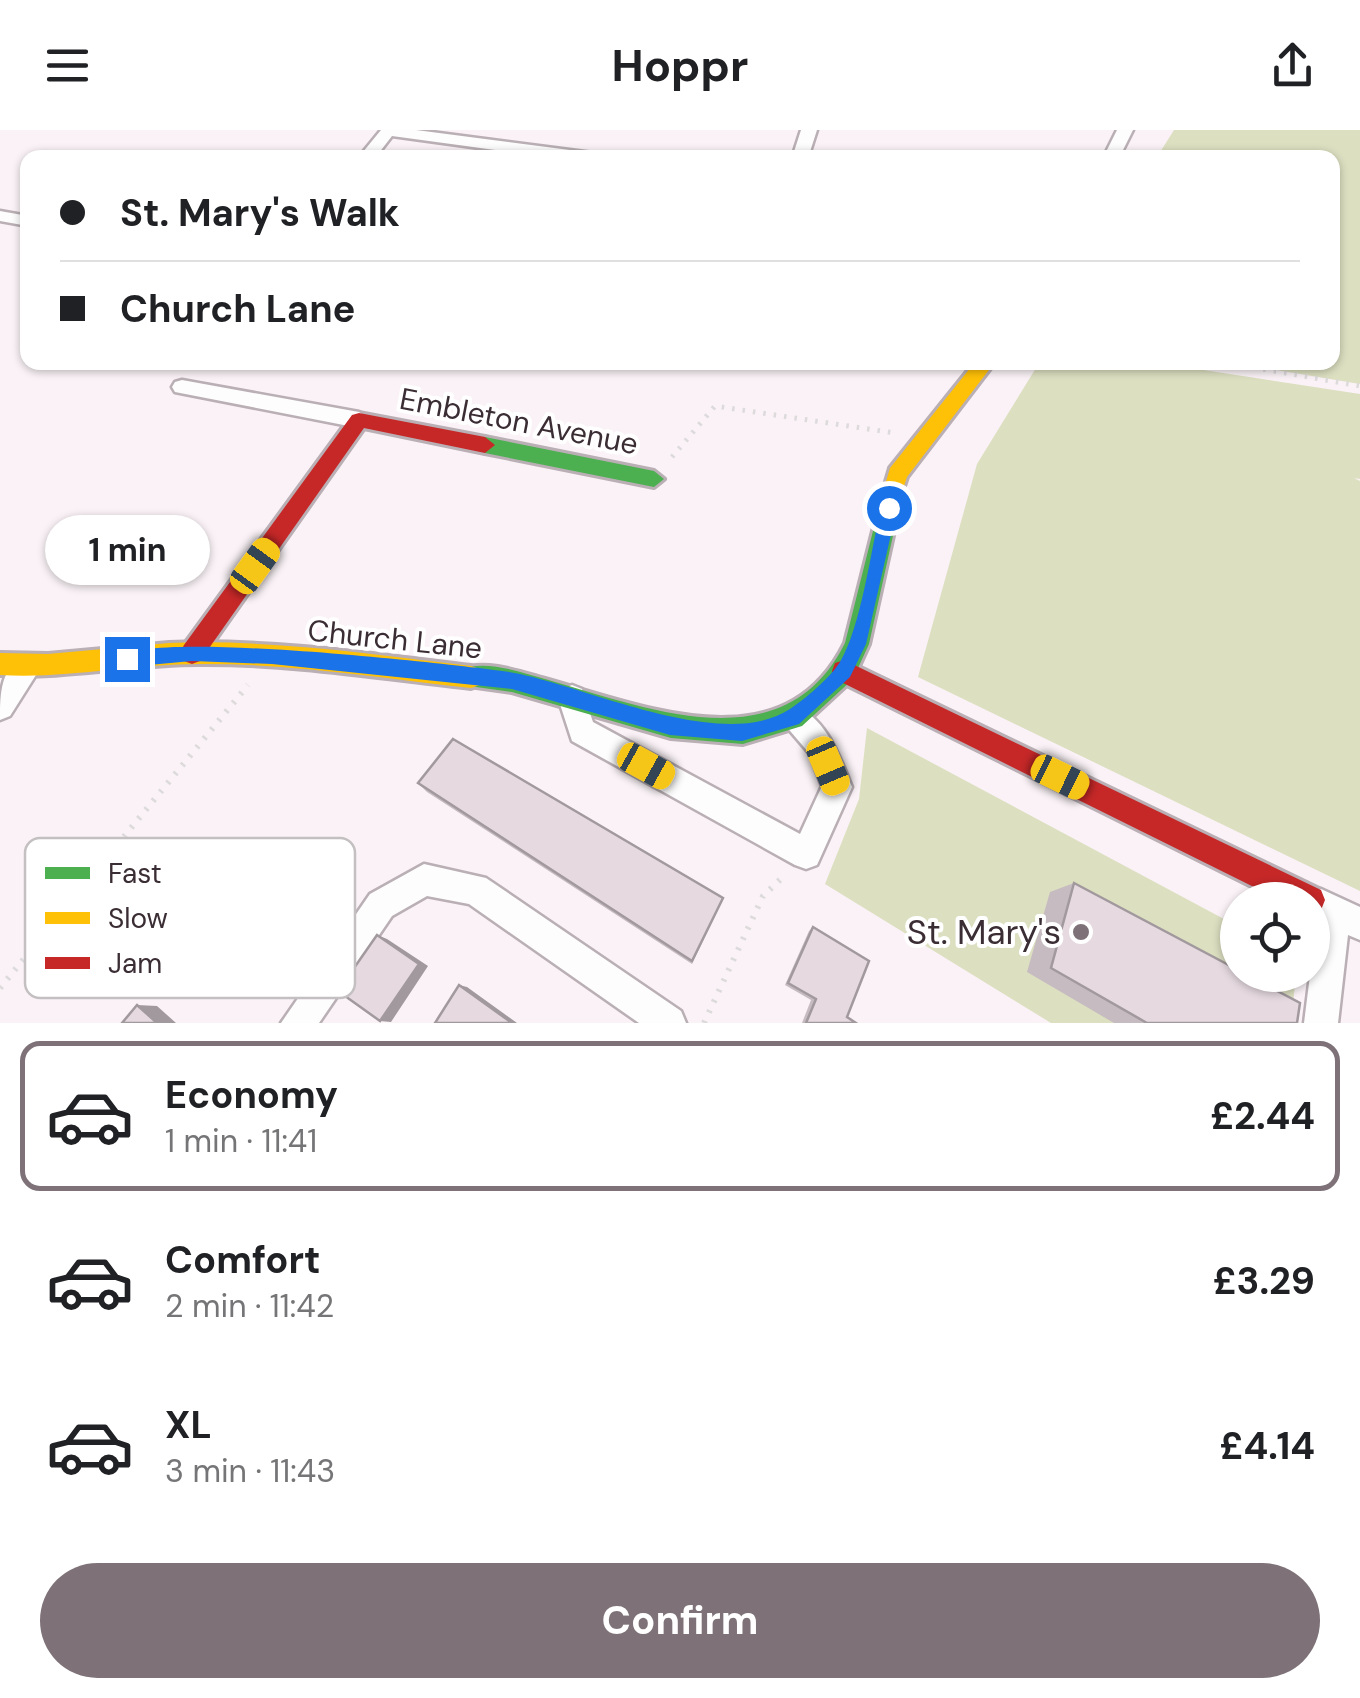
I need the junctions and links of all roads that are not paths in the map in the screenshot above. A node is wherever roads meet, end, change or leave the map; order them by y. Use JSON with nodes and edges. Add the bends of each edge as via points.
{"nodes":[{"id":1,"x":1117,"y":130,"type":"edge"},
{"id":2,"x":1125,"y":130,"type":"edge"},
{"id":3,"x":388,"y":131,"type":"edge"},
{"id":4,"x":532,"y":150,"type":"edge"},
{"id":5,"x":980,"y":370,"type":"edge"},
{"id":6,"x":182,"y":387,"type":"dead end"},
{"id":7,"x":360,"y":420,"type":"junction"},
{"id":8,"x":654,"y":479,"type":"road end"},
{"id":9,"x":192,"y":654,"type":"junction"},
{"id":10,"x":14,"y":666,"type":"edge"},
{"id":11,"x":844,"y":671,"type":"junction"},
{"id":12,"x":572,"y":698,"type":"junction"},
{"id":13,"x":0,"y":707,"type":"edge"},
{"id":14,"x":793,"y":718,"type":"junction"},
{"id":15,"x":1274,"y":882,"type":"edge"},
{"id":16,"x":355,"y":942,"type":"edge"},
{"id":17,"x":1323,"y":992,"type":"edge"},
{"id":18,"x":316,"y":998,"type":"edge"},
{"id":19,"x":298,"y":1023,"type":"edge"},
{"id":20,"x":670,"y":1023,"type":"edge"},
{"id":21,"x":1321,"y":1023,"type":"edge"}],
"edges":[{"from":1,"to":2,"type":"street"},
{"from":3,"to":4,"type":"street"},
{"from":5,"to":11,"type":"street","via":[[897,474],[857,644]]},
{"from":6,"to":7,"type":"street"},
{"from":7,"to":8,"type":"street","name":"Embleton Avenue"},
{"from":7,"to":9,"type":"street","name":"Embleton Avenue"},
{"from":9,"to":10,"type":"street","name":"Church Lane"},
{"from":9,"to":12,"type":"street","name":"Church Lane","via":[[512,681]]},
{"from":10,"to":13,"type":"street"},
{"from":11,"to":14,"type":"street","name":"Church Lane"},
{"from":11,"to":15,"type":"street"},
{"from":12,"to":14,"type":"street","name":"Church Lane","via":[[670,726],[742,732]]},
{"from":12,"to":14,"type":"street","via":[[582,730],[806,854],[837,787],[820,744]]},
{"from":16,"to":20,"type":"street","via":[[381,905],[424,880],[475,889]]},
{"from":17,"to":21,"type":"street"},
{"from":18,"to":19,"type":"street"}]}
